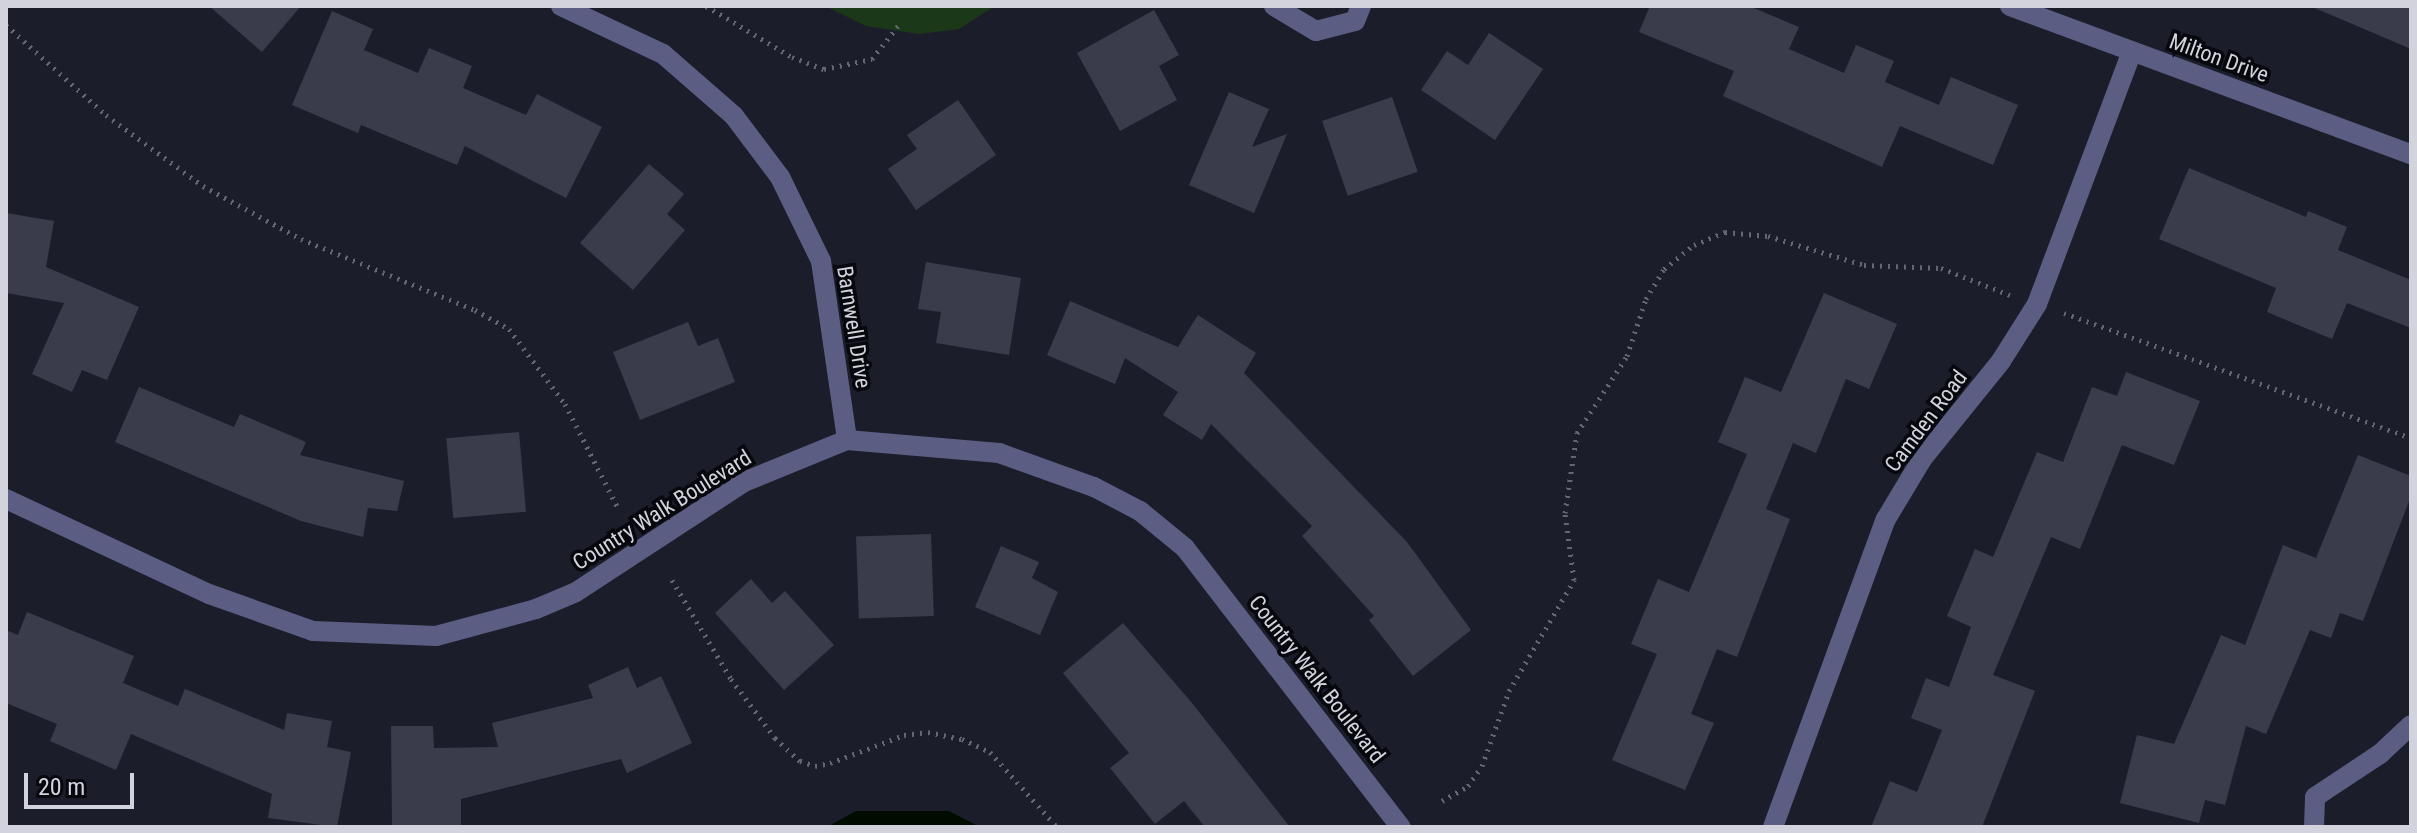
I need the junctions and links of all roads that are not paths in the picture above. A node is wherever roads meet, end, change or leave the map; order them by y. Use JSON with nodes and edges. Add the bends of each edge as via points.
{"nodes":[{"id":1,"x":561,"y":6,"type":"edge"},
{"id":2,"x":1274,"y":6,"type":"edge"},
{"id":3,"x":1361,"y":6,"type":"edge"},
{"id":4,"x":2010,"y":6,"type":"edge"},
{"id":5,"x":2132,"y":51,"type":"junction"},
{"id":6,"x":2411,"y":154,"type":"edge"},
{"id":7,"x":847,"y":440,"type":"junction"},
{"id":8,"x":6,"y":499,"type":"edge"},
{"id":9,"x":2411,"y":725,"type":"edge"},
{"id":10,"x":1401,"y":827,"type":"edge"},
{"id":11,"x":1773,"y":827,"type":"edge"},
{"id":12,"x":2314,"y":827,"type":"edge"}],
"edges":[{"from":1,"to":7,"type":"street","name":"Barnwell Drive","via":[[663,54],[734,116],[780,177],[821,261]]},
{"from":2,"to":3,"type":"street","via":[[1316,31],[1355,21]]},
{"from":4,"to":5,"type":"street","name":"Milton Drive"},
{"from":5,"to":6,"type":"street","name":"Milton Drive"},
{"from":5,"to":11,"type":"street","name":"Camden Road","via":[[2037,304],[2001,361],[1922,459],[1886,519]]},
{"from":7,"to":8,"type":"street","name":"Country Walk Boulevard","via":[[744,482],[576,592],[536,609],[436,636],[313,631],[209,594]]},
{"from":7,"to":10,"type":"street","name":"Country Walk Boulevard","via":[[999,453],[1094,487],[1140,511],[1185,548]]},
{"from":9,"to":12,"type":"street","via":[[2380,754],[2315,797]]}]}
